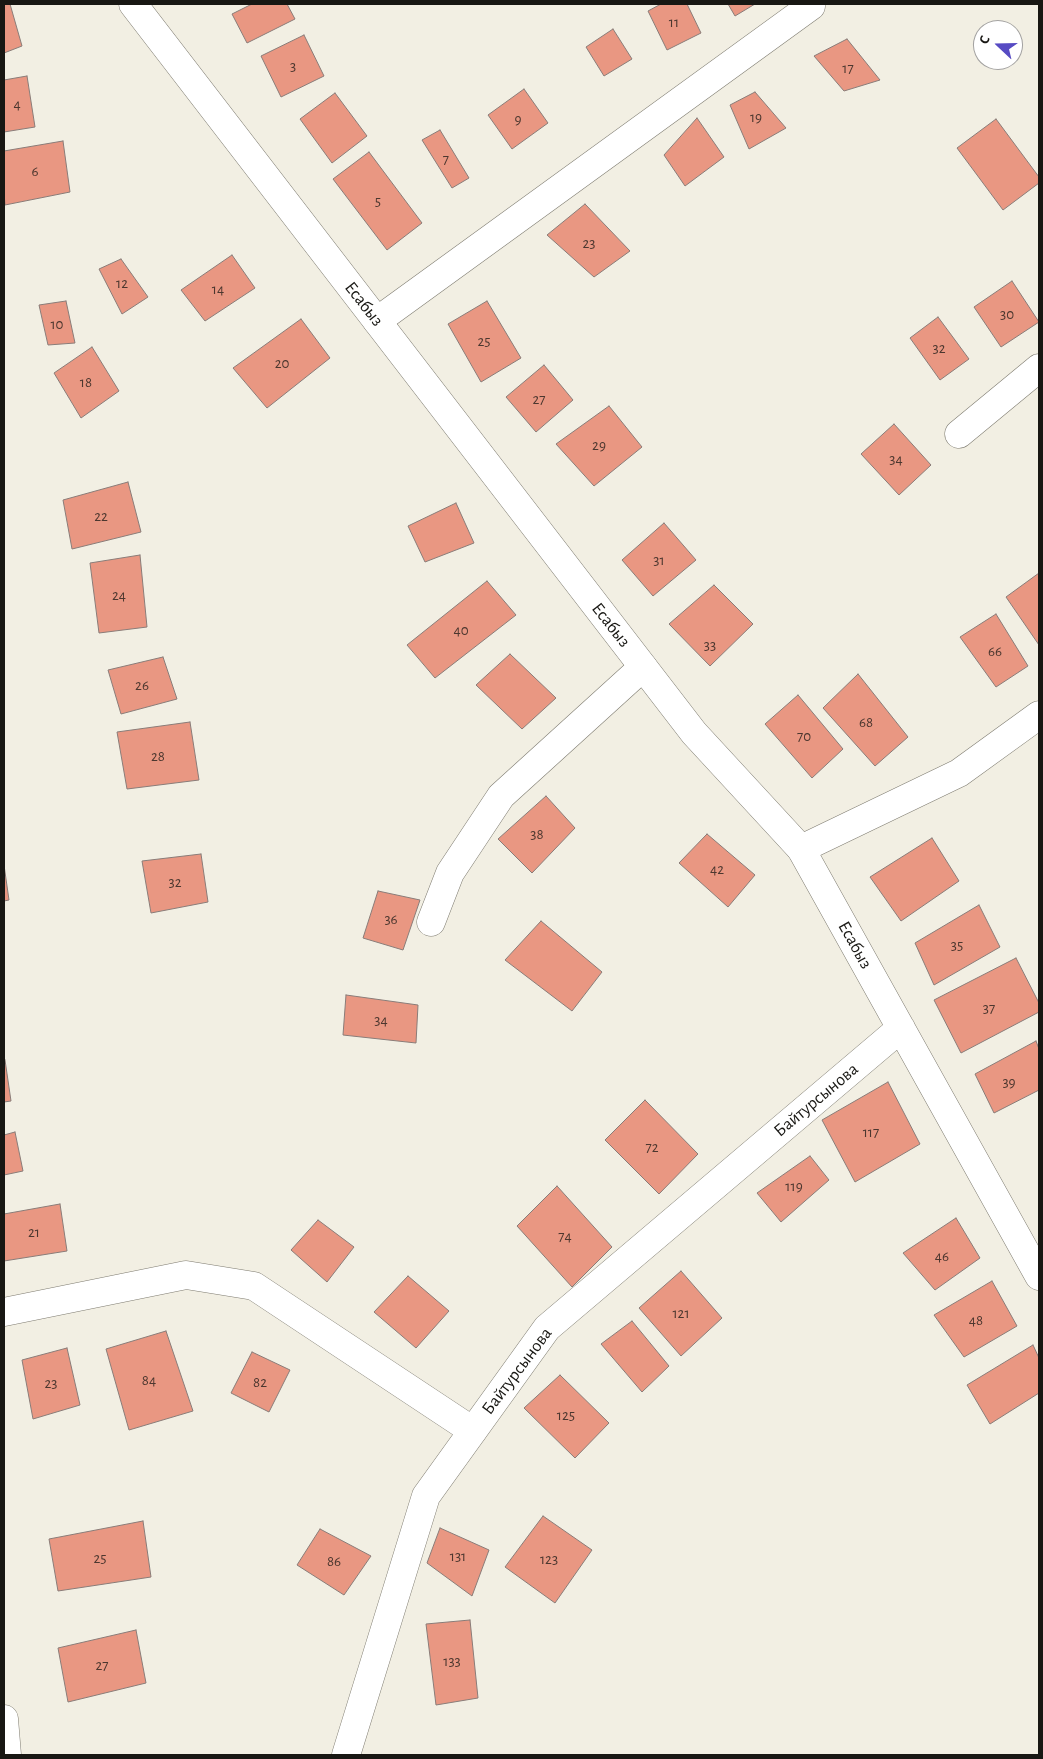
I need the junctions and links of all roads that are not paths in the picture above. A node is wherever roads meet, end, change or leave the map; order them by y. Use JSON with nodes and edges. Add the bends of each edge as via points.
{"nodes":[{"id":1,"x":133,"y":4,"type":"edge"},
{"id":2,"x":811,"y":6,"type":"dead end"},
{"id":3,"x":377,"y":321,"type":"junction"},
{"id":4,"x":1039,"y":368,"type":"edge"},
{"id":5,"x":959,"y":434,"type":"dead end"},
{"id":6,"x":643,"y":667,"type":"junction"},
{"id":7,"x":1039,"y":715,"type":"edge"},
{"id":8,"x":801,"y":849,"type":"junction"},
{"id":9,"x":431,"y":922,"type":"dead end"},
{"id":10,"x":901,"y":1028,"type":"junction"},
{"id":11,"x":1039,"y":1276,"type":"edge"},
{"id":12,"x":4,"y":1312,"type":"edge"},
{"id":13,"x":473,"y":1431,"type":"junction"},
{"id":14,"x":4,"y":1719,"type":"edge"},
{"id":15,"x":8,"y":1755,"type":"edge"},
{"id":16,"x":346,"y":1755,"type":"edge"}],
"edges":[{"from":1,"to":3,"type":"street","name":"Есабыз"},
{"from":2,"to":3,"type":"street"},
{"from":3,"to":6,"type":"street","name":"Есабыз"},
{"from":4,"to":5,"type":"street"},
{"from":6,"to":8,"type":"street","name":"Есабыз","via":[[694,733]]},
{"from":6,"to":9,"type":"street","via":[[501,796],[450,873]]},
{"from":7,"to":8,"type":"street","via":[[960,773]]},
{"from":8,"to":10,"type":"street","name":"Есабыз"},
{"from":10,"to":11,"type":"street","name":"Есабыз"},
{"from":10,"to":13,"type":"street","name":"Байтурсынова","via":[[547,1328]]},
{"from":12,"to":13,"type":"street","via":[[186,1275],[254,1286]]},
{"from":13,"to":16,"type":"street","name":"Байтурсынова","via":[[426,1496]]},
{"from":14,"to":15,"type":"street"}]}
